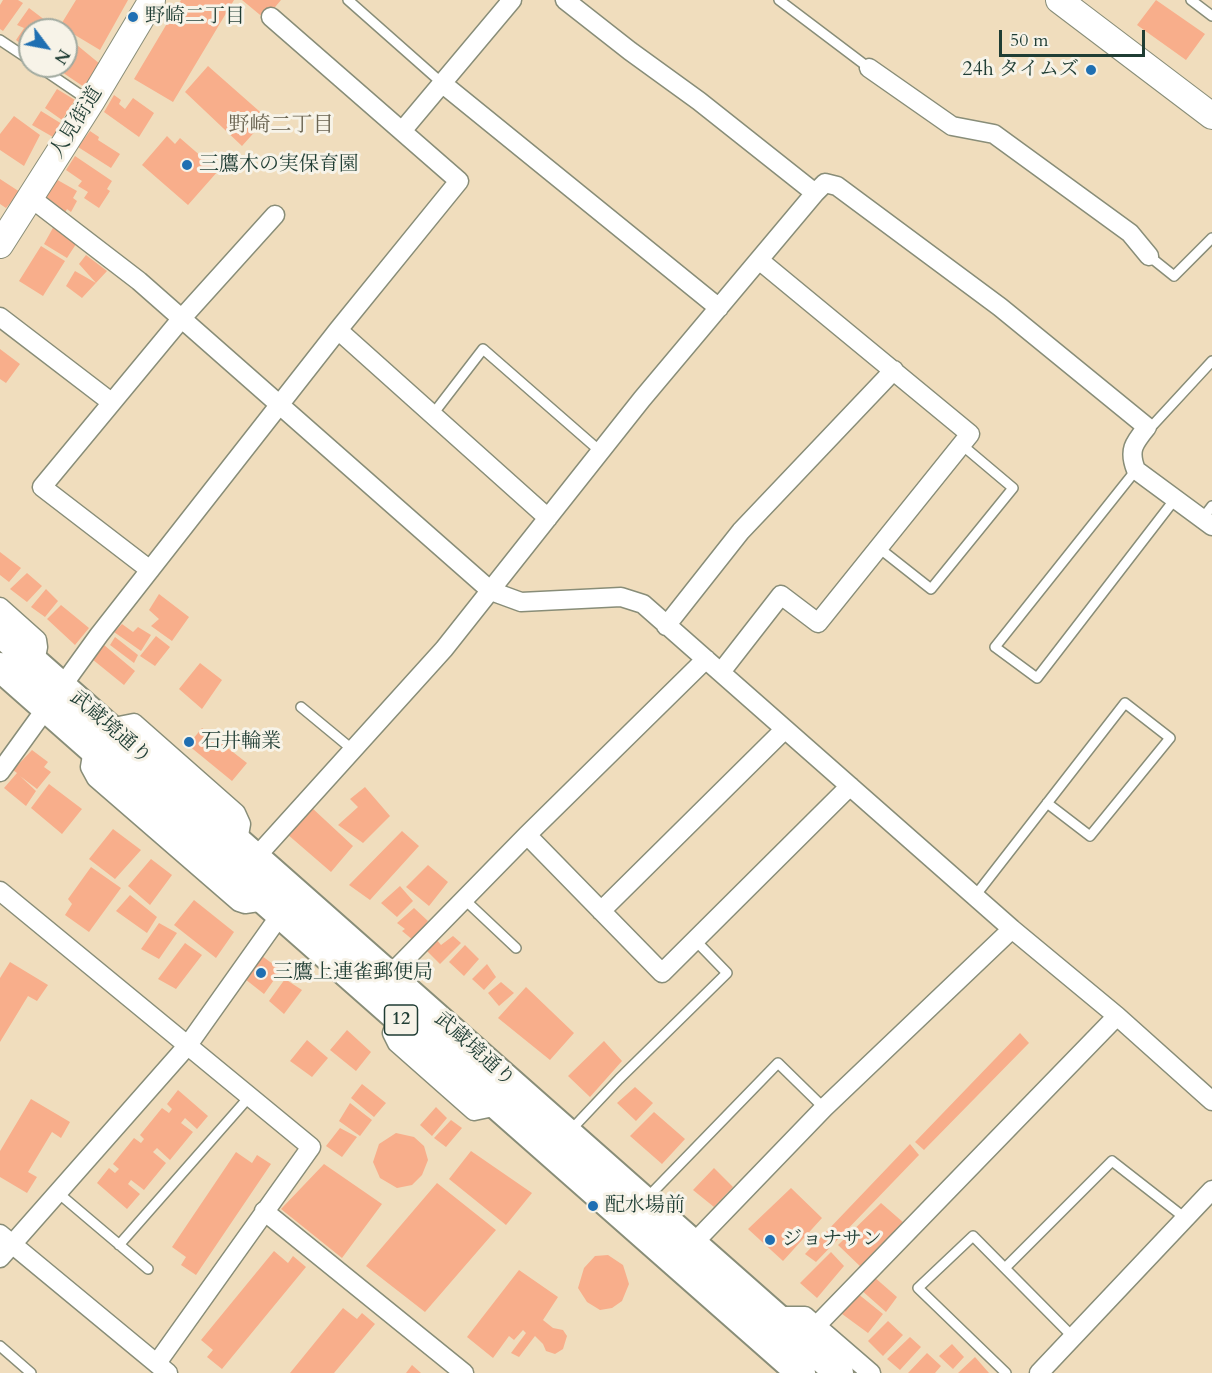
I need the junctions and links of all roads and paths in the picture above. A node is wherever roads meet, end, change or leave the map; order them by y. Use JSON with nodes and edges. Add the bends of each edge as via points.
{"nodes":[{"id":1,"x":152,"y":0,"type":"edge"},
{"id":2,"x":348,"y":0,"type":"edge"},
{"id":3,"x":512,"y":0,"type":"edge"},
{"id":4,"x":564,"y":0,"type":"edge"},
{"id":5,"x":779,"y":0,"type":"edge"},
{"id":6,"x":1059,"y":0,"type":"edge"},
{"id":7,"x":1191,"y":0,"type":"edge"},
{"id":8,"x":1212,"y":16,"type":"edge"},
{"id":9,"x":271,"y":17,"type":"dead end"},
{"id":10,"x":0,"y":40,"type":"edge"},
{"id":11,"x":18,"y":52,"type":"edge"},
{"id":12,"x":869,"y":68,"type":"joint"},
{"id":13,"x":56,"y":78,"type":"edge"},
{"id":14,"x":443,"y":84,"type":"junction"},
{"id":15,"x":91,"y":102,"type":"junction"},
{"id":16,"x":1212,"y":116,"type":"edge"},
{"id":17,"x":402,"y":131,"type":"junction"},
{"id":18,"x":815,"y":193,"type":"junction"},
{"id":19,"x":31,"y":198,"type":"junction"},
{"id":20,"x":274,"y":215,"type":"dead end"},
{"id":21,"x":1212,"y":238,"type":"edge"},
{"id":22,"x":0,"y":245,"type":"edge"},
{"id":23,"x":1149,"y":256,"type":"joint"},
{"id":24,"x":759,"y":260,"type":"junction"},
{"id":25,"x":719,"y":308,"type":"junction"},
{"id":26,"x":0,"y":317,"type":"edge"},
{"id":27,"x":182,"y":318,"type":"junction"},
{"id":28,"x":338,"y":330,"type":"junction"},
{"id":29,"x":1212,"y":361,"type":"edge"},
{"id":30,"x":894,"y":369,"type":"junction"},
{"id":31,"x":111,"y":402,"type":"junction"},
{"id":32,"x":280,"y":405,"type":"junction"},
{"id":33,"x":433,"y":414,"type":"junction"},
{"id":34,"x":1147,"y":427,"type":"junction"},
{"id":35,"x":962,"y":445,"type":"junction"},
{"id":36,"x":601,"y":452,"type":"junction"},
{"id":37,"x":1136,"y":470,"type":"junction"},
{"id":38,"x":1175,"y":499,"type":"junction"},
{"id":39,"x":1209,"y":517,"type":"edge"},
{"id":40,"x":548,"y":518,"type":"junction"},
{"id":41,"x":879,"y":548,"type":"junction"},
{"id":42,"x":150,"y":570,"type":"junction"},
{"id":43,"x":491,"y":591,"type":"junction"},
{"id":44,"x":0,"y":607,"type":"edge"},
{"id":45,"x":666,"y":626,"type":"junction"},
{"id":46,"x":0,"y":632,"type":"edge"},
{"id":47,"x":706,"y":659,"type":"junction"},
{"id":48,"x":34,"y":663,"type":"junction"},
{"id":49,"x":0,"y":667,"type":"edge"},
{"id":50,"x":721,"y":672,"type":"junction"},
{"id":51,"x":54,"y":696,"type":"junction"},
{"id":52,"x":301,"y":707,"type":"dead end"},
{"id":53,"x":785,"y":729,"type":"junction"},
{"id":54,"x":101,"y":738,"type":"junction"},
{"id":55,"x":353,"y":750,"type":"junction"},
{"id":56,"x":0,"y":772,"type":"edge"},
{"id":57,"x":850,"y":786,"type":"junction"},
{"id":58,"x":1047,"y":803,"type":"junction"},
{"id":59,"x":527,"y":835,"type":"junction"},
{"id":60,"x":247,"y":849,"type":"junction"},
{"id":61,"x":0,"y":891,"type":"edge"},
{"id":62,"x":975,"y":896,"type":"junction"},
{"id":63,"x":465,"y":900,"type":"junction"},
{"id":64,"x":273,"y":907,"type":"junction"},
{"id":65,"x":601,"y":911,"type":"junction"},
{"id":66,"x":1012,"y":929,"type":"junction"},
{"id":67,"x":695,"y":940,"type":"junction"},
{"id":68,"x":516,"y":948,"type":"dead end"},
{"id":69,"x":380,"y":984,"type":"junction"},
{"id":70,"x":1117,"y":1016,"type":"junction"},
{"id":71,"x":188,"y":1045,"type":"junction"},
{"id":72,"x":250,"y":1096,"type":"junction"},
{"id":73,"x":1212,"y":1101,"type":"edge"},
{"id":74,"x":824,"y":1108,"type":"junction"},
{"id":75,"x":568,"y":1133,"type":"junction"},
{"id":76,"x":590,"y":1153,"type":"junction"},
{"id":77,"x":1212,"y":1190,"type":"edge"},
{"id":78,"x":57,"y":1192,"type":"junction"},
{"id":79,"x":645,"y":1201,"type":"junction"},
{"id":80,"x":616,"y":1210,"type":"junction"},
{"id":81,"x":264,"y":1211,"type":"junction"},
{"id":82,"x":1185,"y":1218,"type":"junction"},
{"id":83,"x":6,"y":1239,"type":"edge"},
{"id":84,"x":119,"y":1245,"type":"junction"},
{"id":85,"x":685,"y":1253,"type":"junction"},
{"id":86,"x":0,"y":1258,"type":"edge"},
{"id":87,"x":1005,"y":1268,"type":"junction"},
{"id":88,"x":148,"y":1269,"type":"dead end"},
{"id":89,"x":776,"y":1316,"type":"junction"},
{"id":90,"x":817,"y":1325,"type":"junction"},
{"id":91,"x":1073,"y":1337,"type":"junction"},
{"id":92,"x":0,"y":1346,"type":"edge"},
{"id":93,"x":162,"y":1368,"type":"edge"},
{"id":94,"x":32,"y":1373,"type":"edge"},
{"id":95,"x":464,"y":1373,"type":"edge"},
{"id":96,"x":801,"y":1373,"type":"edge"},
{"id":97,"x":839,"y":1373,"type":"edge"},
{"id":98,"x":872,"y":1373,"type":"edge"},
{"id":99,"x":1006,"y":1373,"type":"edge"},
{"id":100,"x":1039,"y":1373,"type":"edge"}],
"edges":[{"from":1,"to":15,"type":"main road","name":"人見街道"},
{"from":2,"to":14,"type":"lane"},
{"from":3,"to":14,"type":"street"},
{"from":4,"to":18,"type":"street"},
{"from":5,"to":12,"type":"lane"},
{"from":6,"to":16,"type":"main road"},
{"from":7,"to":8,"type":"lane"},
{"from":9,"to":17,"type":"street"},
{"from":10,"to":11,"type":"lane"},
{"from":12,"to":23,"type":"street","via":[[952,126],[994,134],[1130,233]]},
{"from":13,"to":15,"type":"lane"},
{"from":14,"to":17,"type":"street"},
{"from":14,"to":25,"type":"street"},
{"from":15,"to":19,"type":"main road","name":"人見街道"},
{"from":17,"to":28,"type":"street","via":[[459,181]]},
{"from":18,"to":24,"type":"street"},
{"from":18,"to":34,"type":"street","via":[[825,183],[837,186],[1000,307]]},
{"from":19,"to":22,"type":"main road","name":"人見街道"},
{"from":19,"to":27,"type":"street"},
{"from":20,"to":27,"type":"street"},
{"from":21,"to":23,"type":"lane","via":[[1174,276]]},
{"from":24,"to":25,"type":"street"},
{"from":24,"to":30,"type":"street"},
{"from":25,"to":36,"type":"street"},
{"from":26,"to":31,"type":"street"},
{"from":27,"to":31,"type":"street"},
{"from":27,"to":32,"type":"street"},
{"from":28,"to":32,"type":"street"},
{"from":28,"to":33,"type":"street"},
{"from":29,"to":34,"type":"lane"},
{"from":30,"to":35,"type":"street","via":[[970,434]]},
{"from":30,"to":45,"type":"street","via":[[741,531]]},
{"from":31,"to":42,"type":"street","via":[[42,487]]},
{"from":32,"to":42,"type":"street"},
{"from":32,"to":43,"type":"street"},
{"from":33,"to":36,"type":"lane","via":[[483,349]]},
{"from":33,"to":40,"type":"street"},
{"from":34,"to":37,"type":"street","via":[[1131,456]]},
{"from":35,"to":41,"type":"street"},
{"from":35,"to":41,"type":"lane","via":[[1013,488],[931,589]]},
{"from":36,"to":40,"type":"street"},
{"from":37,"to":38,"type":"street"},
{"from":37,"to":38,"type":"lane","via":[[995,647],[1037,678]]},
{"from":38,"to":39,"type":"street"},
{"from":40,"to":43,"type":"street"},
{"from":41,"to":50,"type":"street","via":[[818,623],[781,595]]},
{"from":42,"to":51,"type":"street"},
{"from":43,"to":45,"type":"street","via":[[521,602],[621,597],[643,604]]},
{"from":43,"to":55,"type":"street"},
{"from":44,"to":48,"type":"street","via":[[37,640]]},
{"from":45,"to":47,"type":"street"},
{"from":46,"to":48,"type":"main road","name":"武蔵境通り","number":"12"},
{"from":47,"to":50,"type":"street"},
{"from":47,"to":59,"type":"street"},
{"from":48,"to":51,"type":"main road","name":"武蔵境通り","number":"12"},
{"from":49,"to":51,"type":"main road","name":"武蔵境通り","number":"12"},
{"from":50,"to":53,"type":"street"},
{"from":51,"to":54,"type":"main road","name":"武蔵境通り","number":"12"},
{"from":51,"to":56,"type":"street"},
{"from":52,"to":55,"type":"lane"},
{"from":53,"to":57,"type":"street"},
{"from":53,"to":65,"type":"street"},
{"from":54,"to":60,"type":"main road","name":"武蔵境通り","number":"12"},
{"from":54,"to":64,"type":"main road","name":"武蔵境通り","number":"12"},
{"from":55,"to":60,"type":"street"},
{"from":57,"to":62,"type":"street"},
{"from":57,"to":67,"type":"street"},
{"from":58,"to":58,"type":"lane","via":[[1125,703],[1170,738],[1090,836]]},
{"from":58,"to":62,"type":"lane"},
{"from":59,"to":63,"type":"street"},
{"from":59,"to":65,"type":"street"},
{"from":60,"to":69,"type":"main road","name":"武蔵境通り","number":"12"},
{"from":61,"to":71,"type":"street"},
{"from":62,"to":66,"type":"street"},
{"from":63,"to":68,"type":"lane"},
{"from":63,"to":69,"type":"street"},
{"from":64,"to":69,"type":"main road","name":"武蔵境通り","number":"12"},
{"from":64,"to":71,"type":"street"},
{"from":65,"to":67,"type":"street","via":[[662,973]]},
{"from":66,"to":70,"type":"street"},
{"from":66,"to":74,"type":"street"},
{"from":67,"to":75,"type":"lane","via":[[727,973]]},
{"from":69,"to":75,"type":"main road","name":"武蔵境通り","number":"12"},
{"from":69,"to":80,"type":"main road","name":"武蔵境通り","number":"12","via":[[398,1017]]},
{"from":70,"to":73,"type":"street"},
{"from":70,"to":90,"type":"street"},
{"from":71,"to":72,"type":"street"},
{"from":71,"to":78,"type":"street"},
{"from":72,"to":81,"type":"street","via":[[311,1148]]},
{"from":72,"to":84,"type":"lane"},
{"from":74,"to":79,"type":"lane","via":[[778,1063]]},
{"from":74,"to":85,"type":"street"},
{"from":75,"to":76,"type":"main road","name":"武蔵境通り","number":"12"},
{"from":76,"to":79,"type":"main road","name":"武蔵境通り","number":"12"},
{"from":76,"to":80,"type":"main road","via":[[604,1181],[628,1204],[624,1211]]},
{"from":77,"to":82,"type":"street"},
{"from":78,"to":83,"type":"street"},
{"from":78,"to":84,"type":"lane"},
{"from":79,"to":85,"type":"main road","name":"武蔵境通り","number":"12"},
{"from":80,"to":85,"type":"main road","name":"武蔵境通り","number":"12"},
{"from":81,"to":93,"type":"street"},
{"from":81,"to":95,"type":"street"},
{"from":82,"to":87,"type":"lane","via":[[1112,1161]]},
{"from":82,"to":91,"type":"street"},
{"from":83,"to":86,"type":"street"},
{"from":83,"to":93,"type":"street"},
{"from":84,"to":88,"type":"lane"},
{"from":85,"to":89,"type":"main road","name":"武蔵境通り","number":"12"},
{"from":85,"to":96,"type":"main road","name":"武蔵境通り","number":"12"},
{"from":87,"to":91,"type":"lane"},
{"from":87,"to":99,"type":"lane","via":[[973,1236],[918,1288]]},
{"from":89,"to":90,"type":"street","via":[[805,1316]]},
{"from":89,"to":97,"type":"main road","name":"武蔵境通り","number":"12"},
{"from":90,"to":98,"type":"street"},
{"from":91,"to":100,"type":"street"},
{"from":92,"to":94,"type":"lane"}]}
